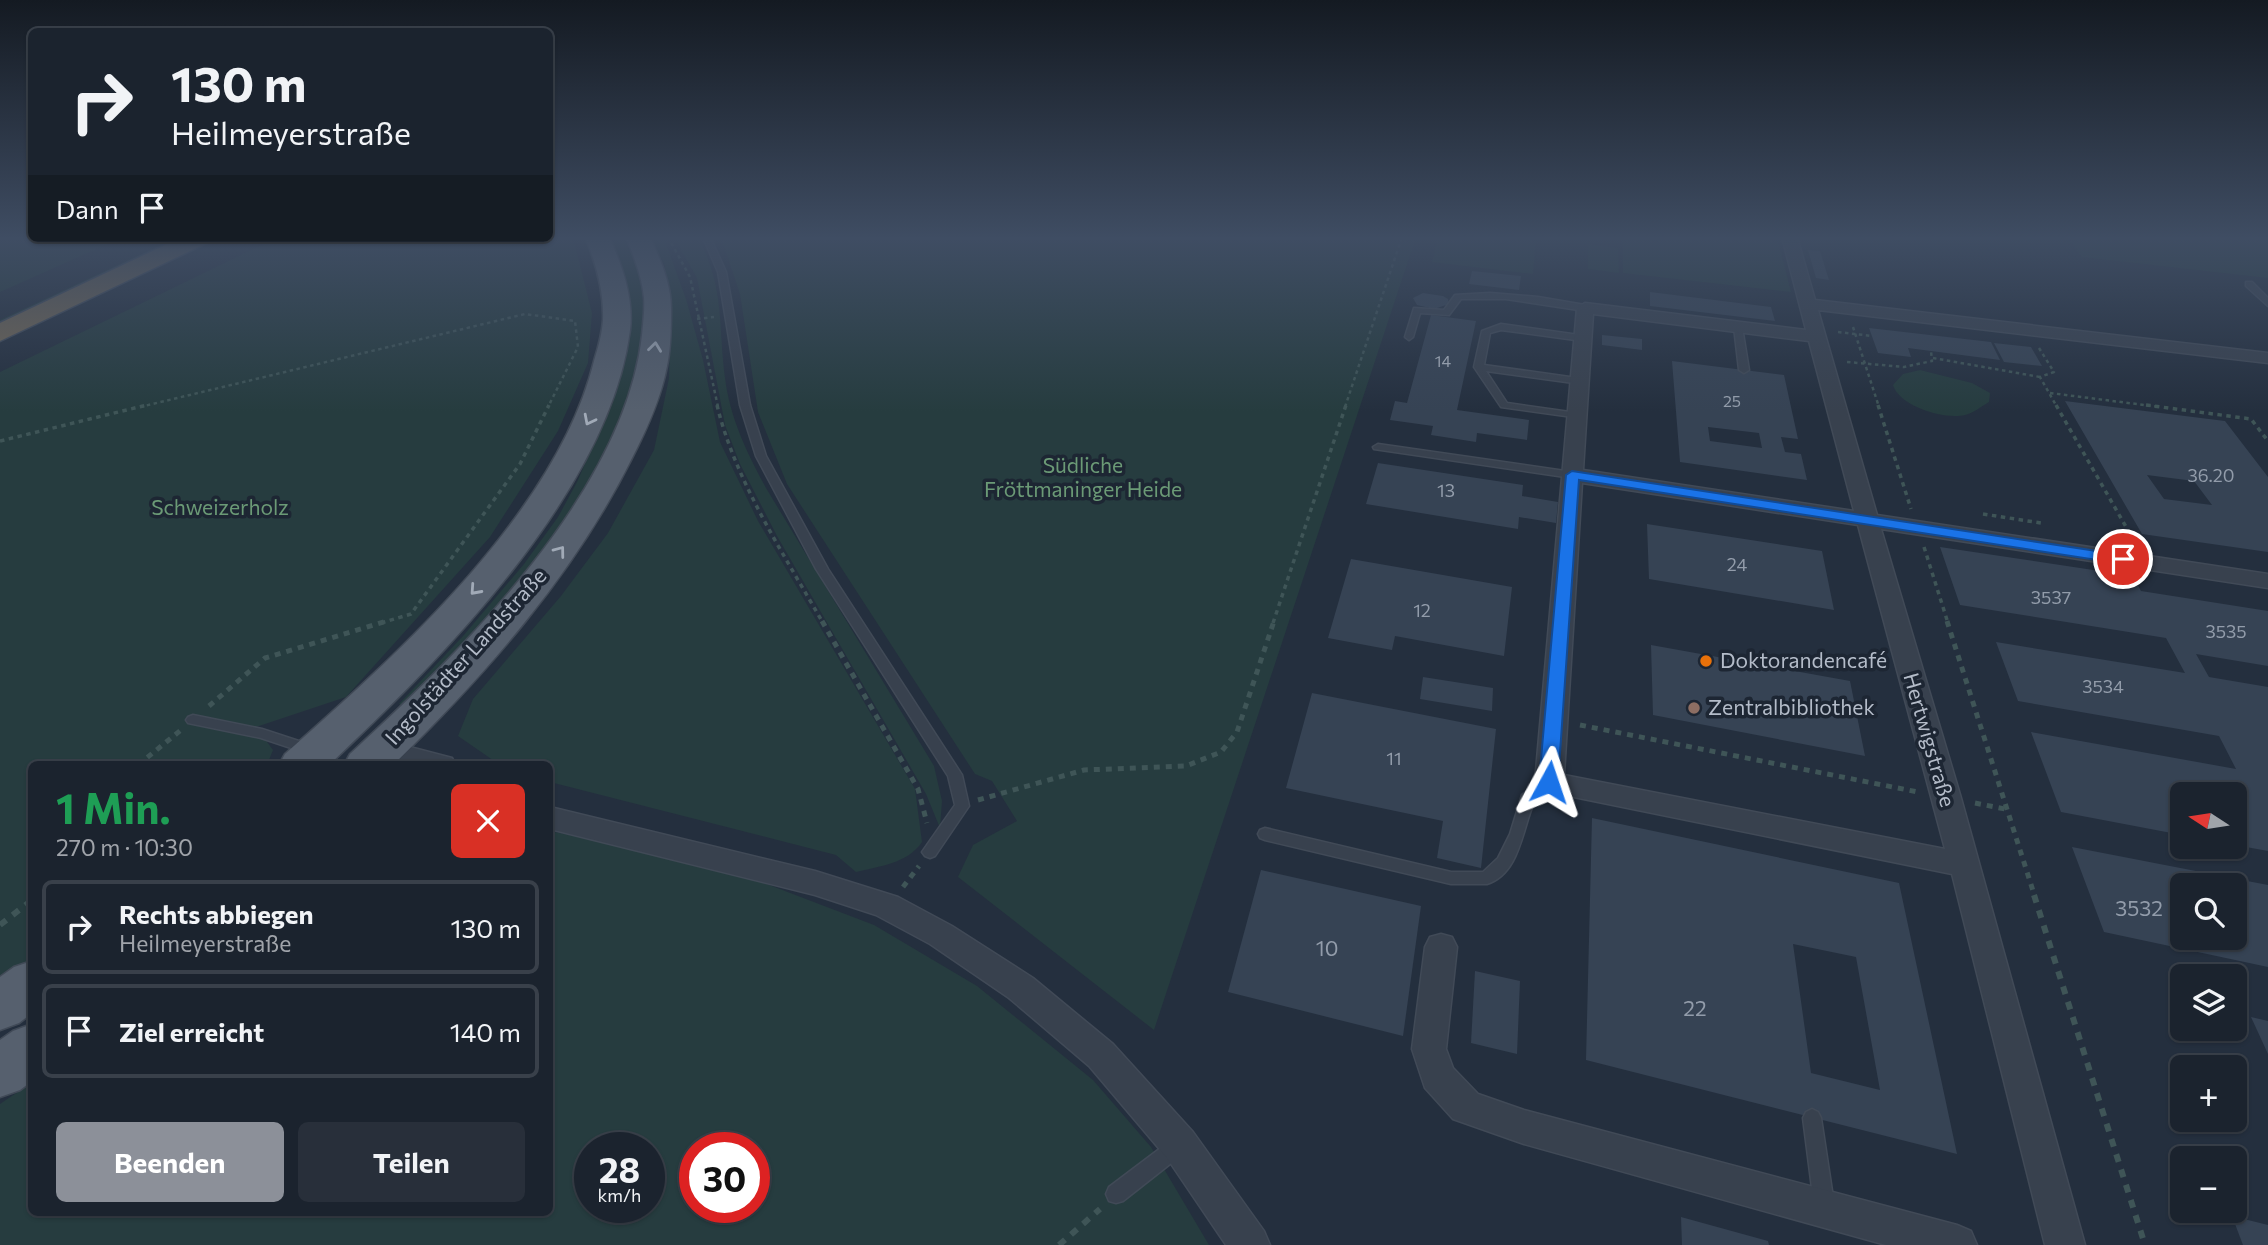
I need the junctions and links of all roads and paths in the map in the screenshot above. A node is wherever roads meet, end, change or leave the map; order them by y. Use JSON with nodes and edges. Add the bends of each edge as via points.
{"nodes":[{"id":1,"x":30,"y":295,"type":"edge"},
{"id":2,"x":79,"y":295,"type":"edge"},
{"id":3,"x":614,"y":295,"type":"edge"},
{"id":4,"x":657,"y":295,"type":"edge"},
{"id":5,"x":726,"y":295,"type":"edge"},
{"id":6,"x":1383,"y":295,"type":"edge"},
{"id":7,"x":1476,"y":295,"type":"edge"},
{"id":8,"x":1495,"y":295,"type":"edge"},
{"id":9,"x":1806,"y":295,"type":"edge"},
{"id":10,"x":1809,"y":304,"type":"junction"},
{"id":11,"x":1585,"y":308,"type":"junction"},
{"id":12,"x":0,"y":309,"type":"edge"},
{"id":13,"x":1851,"y":323,"type":"dead end"},
{"id":14,"x":1738,"y":327,"type":"junction"},
{"id":15,"x":2027,"y":330,"type":"junction"},
{"id":16,"x":0,"y":333,"type":"edge"},
{"id":17,"x":1817,"y":333,"type":"junction"},
{"id":18,"x":1855,"y":334,"type":"junction"},
{"id":19,"x":1872,"y":336,"type":"dead end"},
{"id":20,"x":1409,"y":337,"type":"dead end"},
{"id":21,"x":1583,"y":338,"type":"junction"},
{"id":22,"x":1931,"y":351,"type":"dead end"},
{"id":23,"x":1933,"y":358,"type":"junction"},
{"id":24,"x":2268,"y":358,"type":"edge"},
{"id":25,"x":1824,"y":359,"type":"junction"},
{"id":26,"x":1864,"y":364,"type":"junction"},
{"id":27,"x":1479,"y":367,"type":"junction"},
{"id":28,"x":1744,"y":370,"type":"dead end"},
{"id":29,"x":2040,"y":377,"type":"junction"},
{"id":30,"x":1581,"y":382,"type":"junction"},
{"id":31,"x":2049,"y":393,"type":"junction"},
{"id":32,"x":1577,"y":416,"type":"junction"},
{"id":33,"x":0,"y":441,"type":"edge"},
{"id":34,"x":2268,"y":442,"type":"edge"},
{"id":35,"x":1378,"y":447,"type":"dead end"},
{"id":36,"x":1572,"y":475,"type":"junction"},
{"id":37,"x":1868,"y":521,"type":"junction"},
{"id":38,"x":1918,"y":528,"type":"junction"},
{"id":39,"x":2146,"y":563,"type":"junction"},
{"id":40,"x":2268,"y":581,"type":"edge"},
{"id":41,"x":193,"y":720,"type":"junction"},
{"id":42,"x":1553,"y":720,"type":"junction"},
{"id":43,"x":375,"y":757,"type":"edge"},
{"id":44,"x":318,"y":760,"type":"edge"},
{"id":45,"x":143,"y":761,"type":"edge"},
{"id":46,"x":408,"y":761,"type":"edge"},
{"id":47,"x":1549,"y":782,"type":"junction"},
{"id":48,"x":1947,"y":798,"type":"junction"},
{"id":49,"x":962,"y":806,"type":"junction"},
{"id":50,"x":2005,"y":809,"type":"junction"},
{"id":51,"x":553,"y":819,"type":"edge"},
{"id":52,"x":1265,"y":834,"type":"dead end"},
{"id":53,"x":930,"y":852,"type":"joint"},
{"id":54,"x":1963,"y":864,"type":"junction"},
{"id":55,"x":28,"y":903,"type":"edge"},
{"id":56,"x":887,"y":906,"type":"junction"},
{"id":57,"x":0,"y":925,"type":"edge"},
{"id":58,"x":1441,"y":947,"type":"dead end"},
{"id":59,"x":28,"y":986,"type":"edge"},
{"id":60,"x":0,"y":1006,"type":"edge"},
{"id":61,"x":28,"y":1051,"type":"edge"},
{"id":62,"x":0,"y":1072,"type":"edge"},
{"id":63,"x":1812,"y":1118,"type":"dead end"},
{"id":64,"x":1180,"y":1145,"type":"junction"},
{"id":65,"x":1116,"y":1194,"type":"joint"},
{"id":66,"x":1825,"y":1208,"type":"junction"},
{"id":67,"x":1059,"y":1245,"type":"edge"},
{"id":68,"x":1250,"y":1245,"type":"edge"},
{"id":69,"x":1957,"y":1245,"type":"edge"},
{"id":70,"x":2065,"y":1245,"type":"edge"},
{"id":71,"x":2145,"y":1245,"type":"edge"}],
"edges":[{"from":1,"to":12,"type":"highway"},
{"from":2,"to":16,"type":"highway"},
{"from":3,"to":44,"type":"main road","name":"Ingolstädter Landstraße","one_way":true,"via":[[616,330],[596,406],[532,517],[480,585]]},
{"from":43,"to":4,"type":"main road","name":"Ingolstädter Landstraße","one_way":true,"via":[[512,612],[603,489],[639,414],[654,354]]},
{"from":5,"to":49,"type":"lane","via":[[745,405],[761,456],[822,569],[955,775]]},
{"from":6,"to":49,"type":"path","via":[[1237,732],[1220,752],[1186,766],[1084,770]]},
{"from":7,"to":20,"type":"lane","via":[[1458,297],[1446,313],[1417,310]]},
{"from":8,"to":11,"type":"lane"},
{"from":9,"to":10,"type":"street","name":"Hertwigstraße"},
{"from":10,"to":15,"type":"street"},
{"from":10,"to":17,"type":"street","name":"Hertwigstraße"},
{"from":11,"to":14,"type":"street"},
{"from":11,"to":21,"type":"street"},
{"from":13,"to":18,"type":"path"},
{"from":14,"to":17,"type":"street"},
{"from":14,"to":28,"type":"lane"},
{"from":15,"to":24,"type":"street"},
{"from":15,"to":29,"type":"path","via":[[2054,372]]},
{"from":17,"to":18,"type":"path"},
{"from":17,"to":25,"type":"street","name":"Hertwigstraße"},
{"from":18,"to":19,"type":"path"},
{"from":18,"to":26,"type":"path"},
{"from":21,"to":27,"type":"lane","via":[[1501,327],[1486,331]]},
{"from":21,"to":30,"type":"street"},
{"from":22,"to":23,"type":"path"},
{"from":23,"to":26,"type":"path","via":[[1917,366]]},
{"from":23,"to":29,"type":"path"},
{"from":25,"to":26,"type":"path"},
{"from":25,"to":37,"type":"street","name":"Hertwigstraße"},
{"from":26,"to":38,"type":"path"},
{"from":27,"to":30,"type":"lane"},
{"from":27,"to":32,"type":"lane","via":[[1504,405]]},
{"from":29,"to":31,"type":"path"},
{"from":30,"to":32,"type":"street"},
{"from":31,"to":34,"type":"path","via":[[2250,419]]},
{"from":31,"to":39,"type":"path"},
{"from":32,"to":36,"type":"street"},
{"from":33,"to":41,"type":"path","via":[[525,314],[575,321],[578,347],[520,464],[411,614],[265,658]]},
{"from":35,"to":36,"type":"lane"},
{"from":36,"to":37,"type":"street"},
{"from":36,"to":42,"type":"street"},
{"from":37,"to":38,"type":"street"},
{"from":37,"to":48,"type":"street","name":"Hertwigstraße"},
{"from":38,"to":39,"type":"street"},
{"from":38,"to":50,"type":"path"},
{"from":39,"to":40,"type":"street"},
{"from":41,"to":44,"type":"lane","via":[[262,734]]},
{"from":41,"to":45,"type":"path"},
{"from":42,"to":47,"type":"street"},
{"from":42,"to":48,"type":"path"},
{"from":43,"to":44,"type":"main road"},
{"from":43,"to":46,"type":"street"},
{"from":47,"to":52,"type":"lane","via":[[1527,799],[1504,862],[1487,878],[1451,878]]},
{"from":47,"to":54,"type":"street"},
{"from":48,"to":50,"type":"path"},
{"from":48,"to":54,"type":"street","name":"Hertwigstraße"},
{"from":49,"to":53,"type":"lane"},
{"from":50,"to":71,"type":"path"},
{"from":51,"to":56,"type":"street","via":[[791,876]]},
{"from":53,"to":56,"type":"path"},
{"from":54,"to":70,"type":"street","name":"Hertwigstraße"},
{"from":55,"to":57,"type":"path"},
{"from":56,"to":64,"type":"street","via":[[1021,988],[1101,1055]]},
{"from":58,"to":66,"type":"street","via":[[1429,1049],[1438,1077],[1466,1107],[1524,1127]]},
{"from":59,"to":60,"type":"main road"},
{"from":61,"to":62,"type":"main road"},
{"from":63,"to":66,"type":"lane"},
{"from":64,"to":65,"type":"lane"},
{"from":64,"to":68,"type":"street"},
{"from":65,"to":67,"type":"path"},
{"from":66,"to":69,"type":"street"}]}
